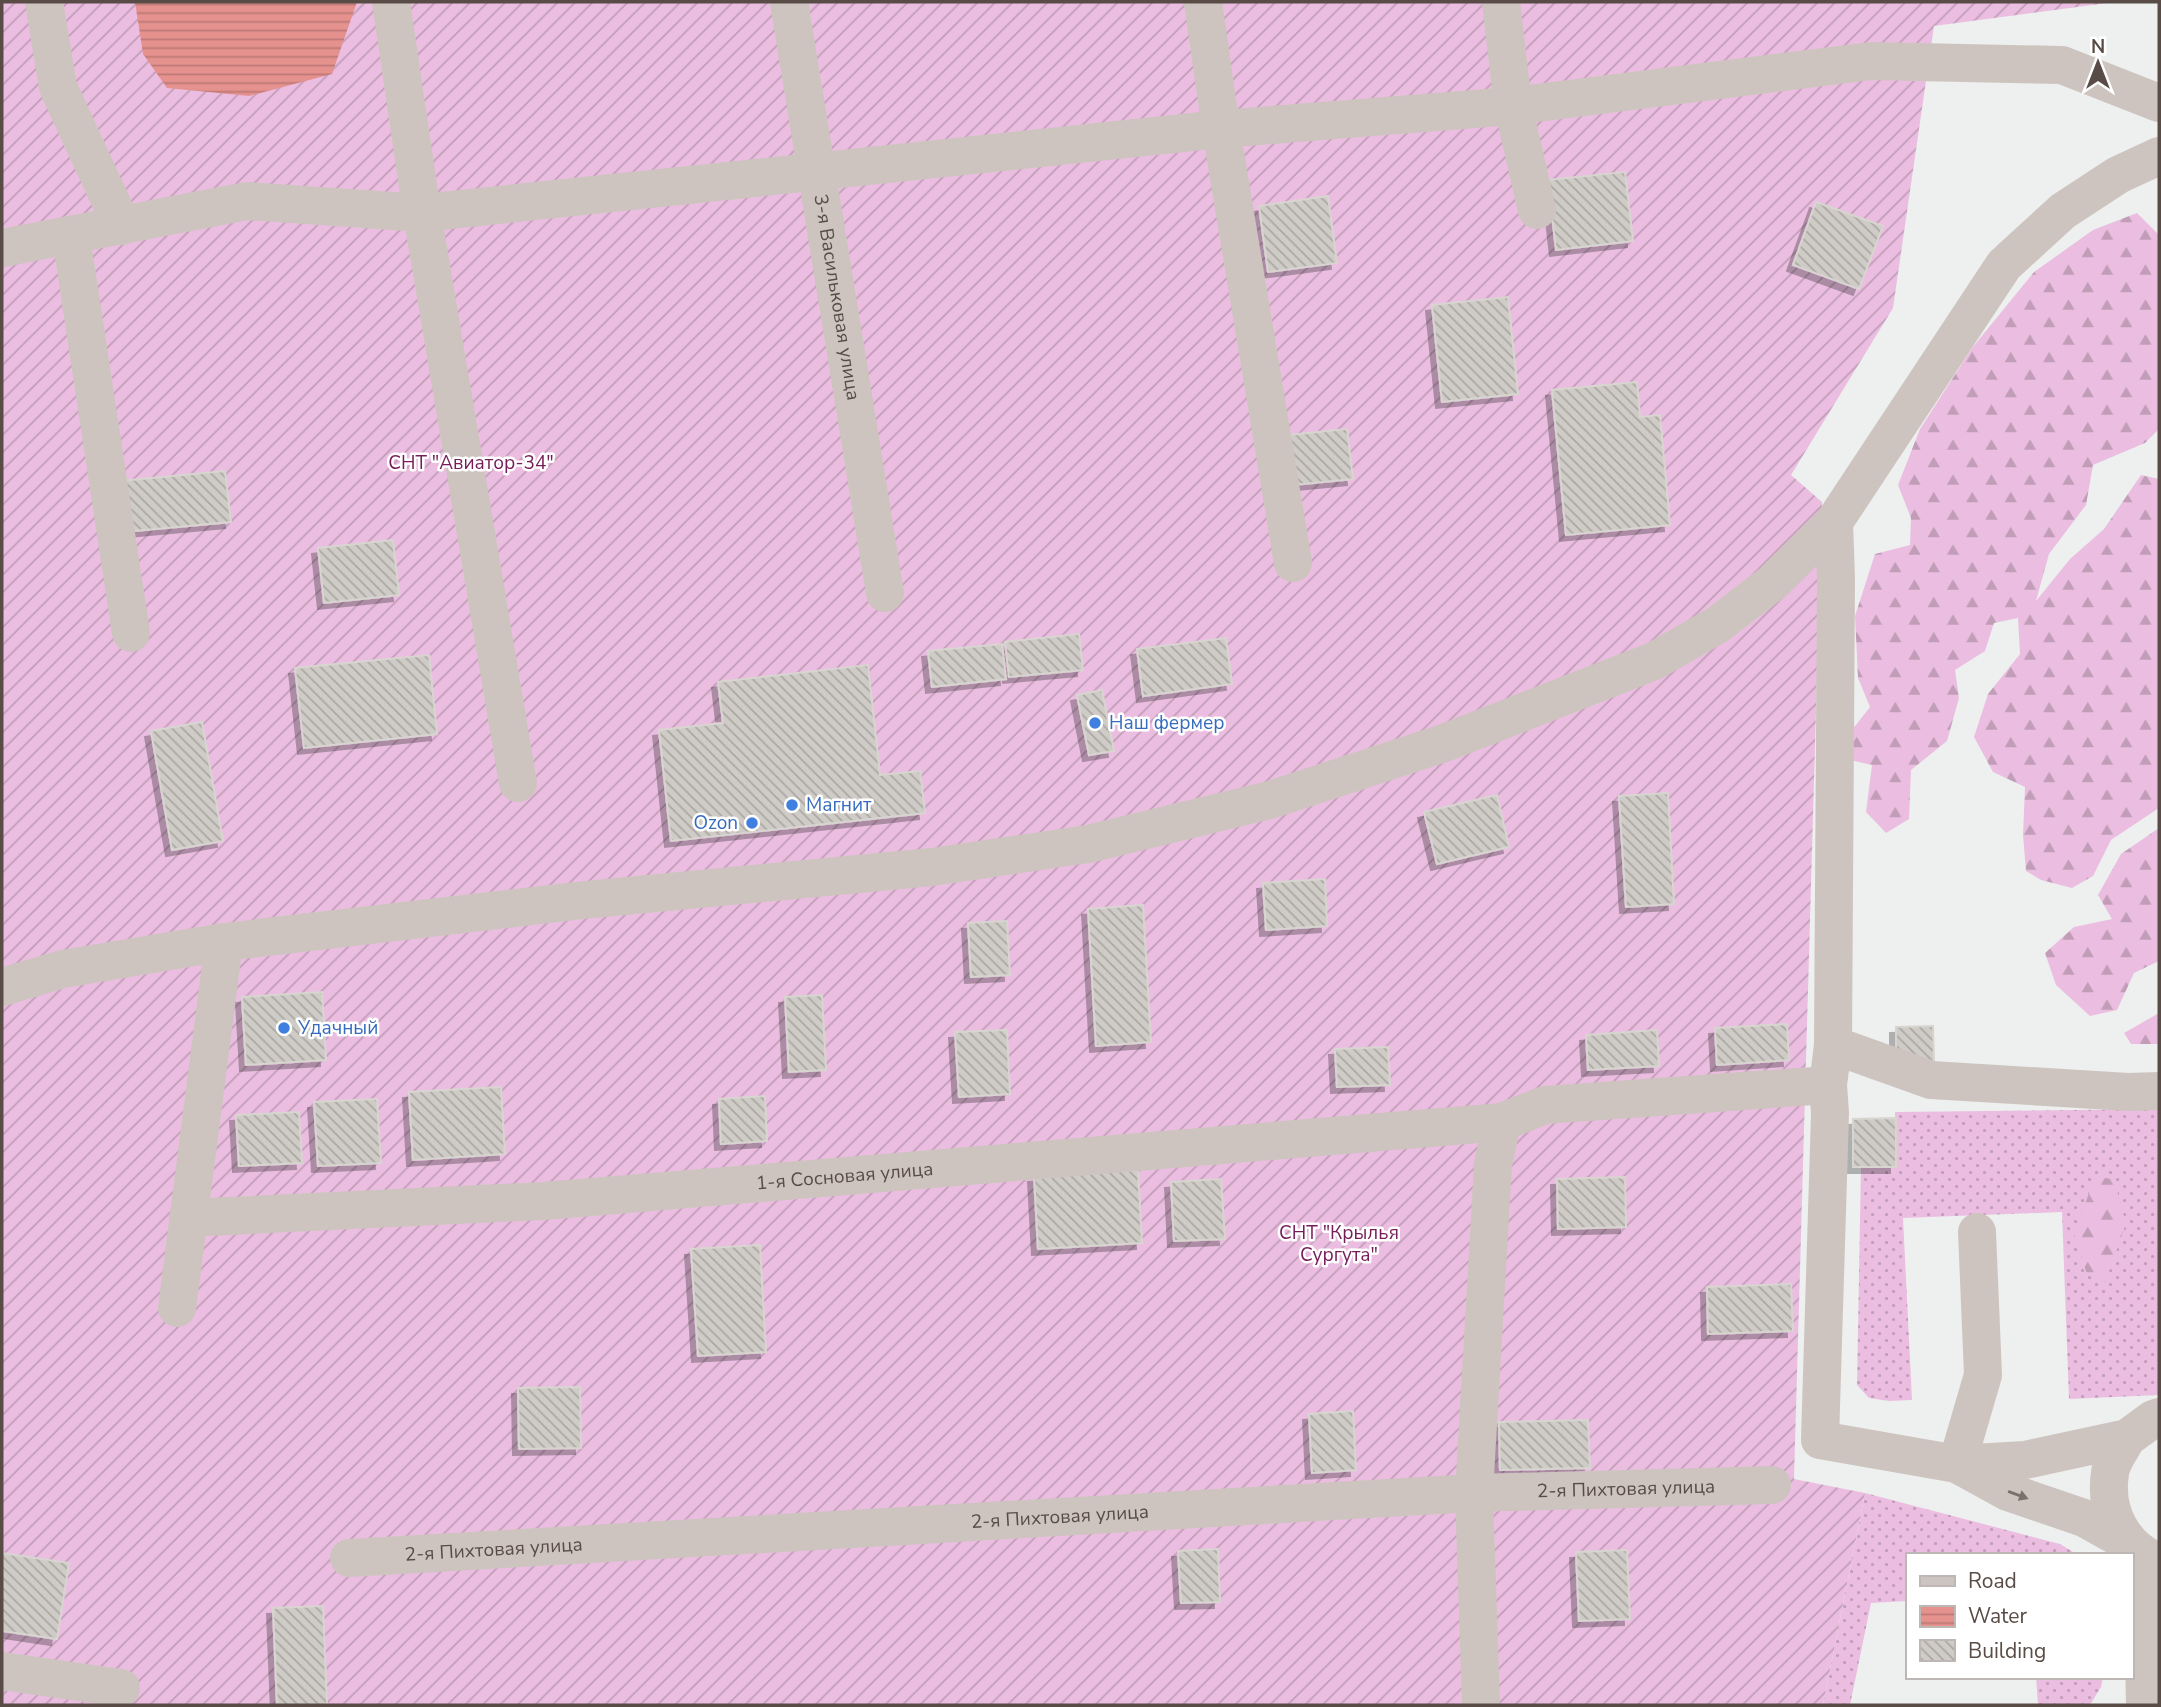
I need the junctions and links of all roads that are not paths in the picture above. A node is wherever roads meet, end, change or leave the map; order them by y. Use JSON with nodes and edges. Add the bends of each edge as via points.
{"nodes":[{"id":1,"x":44,"y":2,"type":"edge"},
{"id":2,"x":391,"y":2,"type":"edge"},
{"id":3,"x":789,"y":2,"type":"edge"},
{"id":4,"x":1203,"y":2,"type":"edge"},
{"id":5,"x":1501,"y":2,"type":"edge"},
{"id":6,"x":2159,"y":103,"type":"edge"},
{"id":7,"x":1513,"y":106,"type":"junction"},
{"id":8,"x":1221,"y":129,"type":"junction"},
{"id":9,"x":2159,"y":156,"type":"edge"},
{"id":10,"x":816,"y":172,"type":"junction"},
{"id":11,"x":1537,"y":211,"type":"dead end"},
{"id":12,"x":422,"y":213,"type":"junction"},
{"id":13,"x":122,"y":226,"type":"junction"},
{"id":14,"x":71,"y":236,"type":"junction"},
{"id":15,"x":2,"y":248,"type":"edge"},
{"id":16,"x":1834,"y":522,"type":"junction"},
{"id":17,"x":1293,"y":564,"type":"dead end"},
{"id":18,"x":885,"y":593,"type":"dead end"},
{"id":19,"x":131,"y":633,"type":"dead end"},
{"id":20,"x":518,"y":783,"type":"dead end"},
{"id":21,"x":224,"y":943,"type":"junction"},
{"id":22,"x":2,"y":987,"type":"edge"},
{"id":23,"x":1833,"y":1045,"type":"junction"},
{"id":24,"x":1828,"y":1085,"type":"junction"},
{"id":25,"x":2159,"y":1091,"type":"edge"},
{"id":26,"x":1502,"y":1122,"type":"junction"},
{"id":27,"x":188,"y":1218,"type":"junction"},
{"id":28,"x":1978,"y":1232,"type":"dead end"},
{"id":29,"x":177,"y":1308,"type":"dead end"},
{"id":30,"x":2159,"y":1417,"type":"edge"},
{"id":31,"x":2127,"y":1438,"type":"junction"},
{"id":32,"x":1957,"y":1464,"type":"junction"},
{"id":33,"x":1772,"y":1485,"type":"dead end"},
{"id":34,"x":1474,"y":1493,"type":"junction"},
{"id":35,"x":2143,"y":1553,"type":"edge"},
{"id":36,"x":349,"y":1558,"type":"dead end"},
{"id":37,"x":2,"y":1671,"type":"edge"},
{"id":38,"x":121,"y":1688,"type":"dead end"},
{"id":39,"x":2142,"y":1701,"type":"edge"},
{"id":40,"x":1480,"y":1705,"type":"edge"}],
"edges":[{"from":1,"to":13,"type":"street","via":[[58,87]]},
{"from":2,"to":12,"type":"street"},
{"from":3,"to":10,"type":"street","name":"3-я Васильковая улица"},
{"from":4,"to":8,"type":"street"},
{"from":5,"to":7,"type":"street"},
{"from":6,"to":7,"type":"street","via":[[2062,65],[1871,61]]},
{"from":7,"to":8,"type":"street"},
{"from":7,"to":11,"type":"street"},
{"from":8,"to":10,"type":"street"},
{"from":8,"to":17,"type":"street"},
{"from":9,"to":16,"type":"street","via":[[2118,175],[2063,211],[2004,265]]},
{"from":10,"to":12,"type":"street"},
{"from":10,"to":18,"type":"street","name":"3-я Васильковая улица"},
{"from":12,"to":13,"type":"street","via":[[247,201]]},
{"from":12,"to":20,"type":"street"},
{"from":13,"to":14,"type":"street"},
{"from":14,"to":15,"type":"street"},
{"from":14,"to":19,"type":"street"},
{"from":16,"to":21,"type":"street","via":[[1772,583],[1717,625],[1654,661],[1444,743],[1270,800],[1088,844],[932,867],[584,900]]},
{"from":16,"to":23,"type":"street"},
{"from":21,"to":22,"type":"street","via":[[63,969]]},
{"from":21,"to":27,"type":"street"},
{"from":23,"to":24,"type":"street"},
{"from":23,"to":25,"type":"street","via":[[1931,1080]]},
{"from":24,"to":26,"type":"street","name":"1-я Сосновая улица","via":[[1545,1105]]},
{"from":24,"to":32,"type":"street","via":[[1820,1440]]},
{"from":26,"to":27,"type":"street","name":"1-я Сосновая улица","via":[[543,1201]]},
{"from":26,"to":34,"type":"street","via":[[1493,1165]]},
{"from":27,"to":29,"type":"street"},
{"from":28,"to":32,"type":"street","via":[[1983,1375]]},
{"from":30,"to":31,"type":"street"},
{"from":31,"to":32,"type":"street","via":[[2025,1460]]},
{"from":31,"to":35,"type":"street","via":[[2110,1471],[2110,1509]]},
{"from":32,"to":35,"type":"street","one_way":true,"via":[[2008,1492],[2084,1518]]},
{"from":33,"to":34,"type":"street","name":"2-я Пихтовая улица"},
{"from":34,"to":36,"type":"street","name":"2-я Пихтовая улица"},
{"from":34,"to":40,"type":"street"},
{"from":35,"to":39,"type":"street"},
{"from":37,"to":38,"type":"street"}]}
